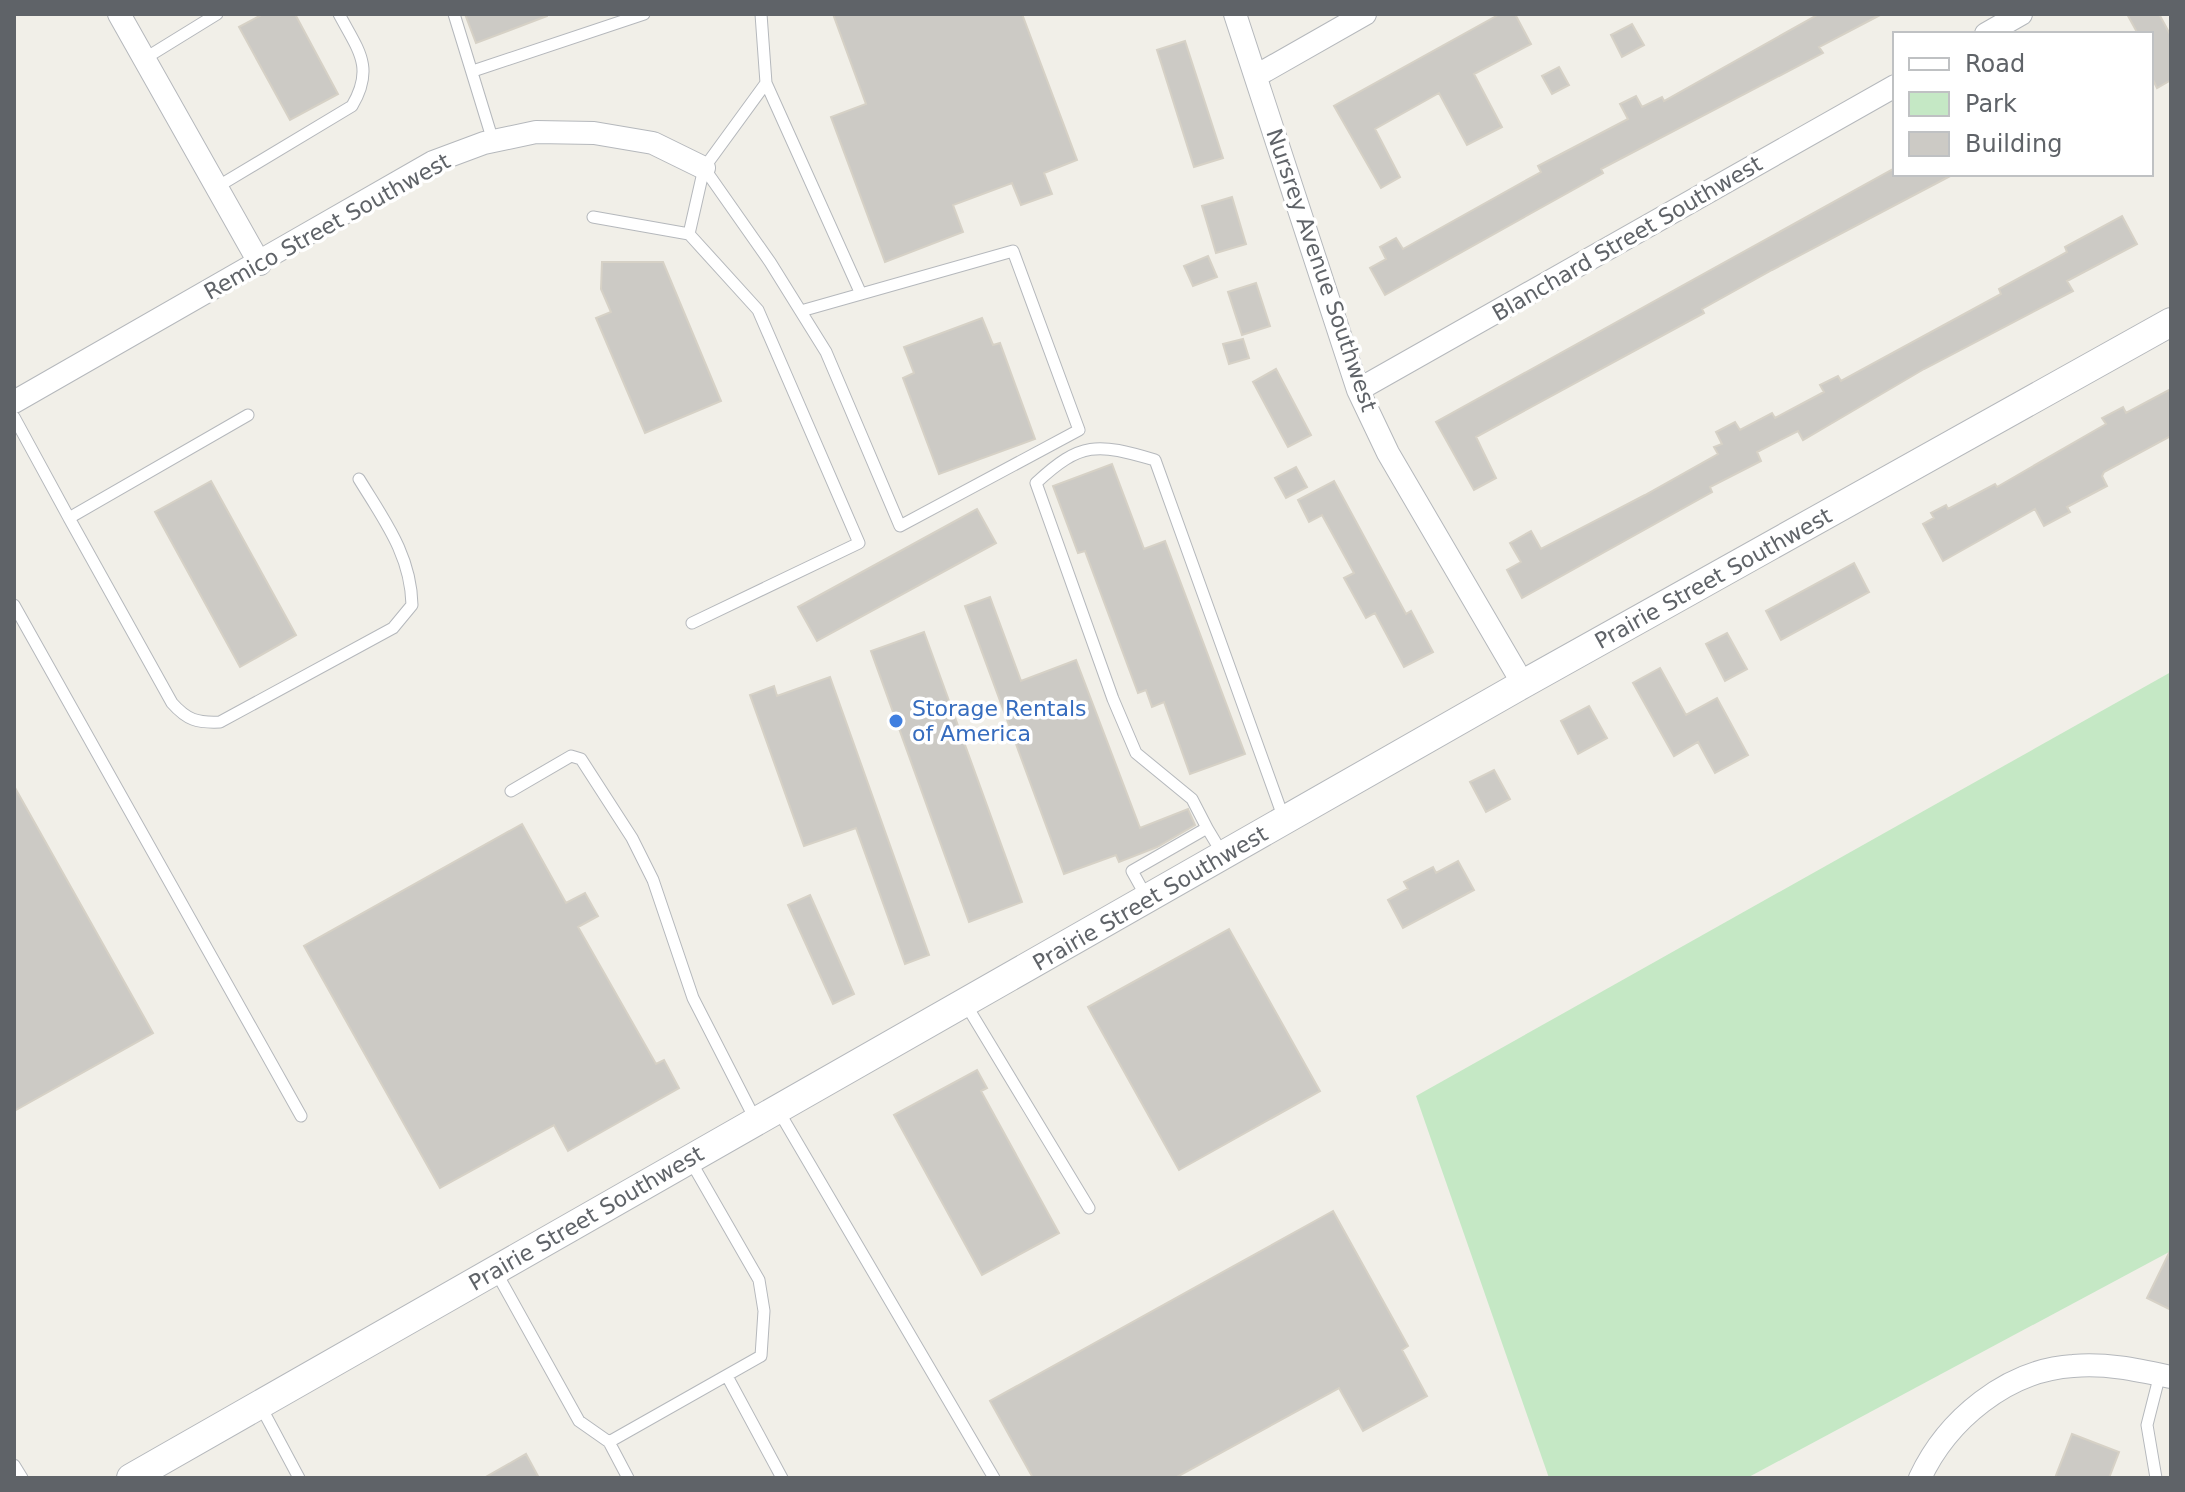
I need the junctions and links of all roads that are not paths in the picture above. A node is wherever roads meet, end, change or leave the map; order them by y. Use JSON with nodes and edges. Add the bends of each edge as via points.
{"nodes":[{"id":1,"x":119,"y":14,"type":"edge"},
{"id":2,"x":217,"y":14,"type":"edge"},
{"id":3,"x":339,"y":14,"type":"edge"},
{"id":4,"x":454,"y":14,"type":"edge"},
{"id":5,"x":644,"y":14,"type":"edge"},
{"id":6,"x":761,"y":14,"type":"edge"},
{"id":7,"x":1235,"y":14,"type":"edge"},
{"id":8,"x":1365,"y":14,"type":"edge"},
{"id":9,"x":2021,"y":14,"type":"edge"},
{"id":10,"x":1990,"y":32,"type":"edge"},
{"id":11,"x":144,"y":59,"type":"junction"},
{"id":12,"x":473,"y":71,"type":"junction"},
{"id":13,"x":1256,"y":76,"type":"junction"},
{"id":14,"x":766,"y":83,"type":"junction"},
{"id":15,"x":1893,"y":87,"type":"edge"},
{"id":16,"x":493,"y":141,"type":"junction"},
{"id":17,"x":704,"y":168,"type":"junction"},
{"id":18,"x":217,"y":187,"type":"junction"},
{"id":19,"x":593,"y":217,"type":"dead end"},
{"id":20,"x":689,"y":234,"type":"junction"},
{"id":21,"x":260,"y":264,"type":"junction"},
{"id":22,"x":861,"y":294,"type":"junction"},
{"id":23,"x":801,"y":311,"type":"junction"},
{"id":24,"x":2171,"y":322,"type":"edge"},
{"id":25,"x":1358,"y":390,"type":"junction"},
{"id":26,"x":14,"y":402,"type":"edge"},
{"id":27,"x":248,"y":415,"type":"dead end"},
{"id":28,"x":14,"y":417,"type":"edge"},
{"id":29,"x":1079,"y":430,"type":"junction"},
{"id":30,"x":1086,"y":449,"type":"junction"},
{"id":31,"x":359,"y":479,"type":"dead end"},
{"id":32,"x":69,"y":518,"type":"junction"},
{"id":33,"x":14,"y":605,"type":"edge"},
{"id":34,"x":692,"y":623,"type":"dead end"},
{"id":35,"x":1523,"y":684,"type":"junction"},
{"id":36,"x":511,"y":791,"type":"dead end"},
{"id":37,"x":1285,"y":821,"type":"junction"},
{"id":38,"x":1207,"y":828,"type":"junction"},
{"id":39,"x":1223,"y":856,"type":"junction"},
{"id":40,"x":1148,"y":899,"type":"junction"},
{"id":41,"x":965,"y":1003,"type":"junction"},
{"id":42,"x":767,"y":1115,"type":"junction"},
{"id":43,"x":301,"y":1116,"type":"dead end"},
{"id":44,"x":690,"y":1159,"type":"junction"},
{"id":45,"x":1089,"y":1208,"type":"dead end"},
{"id":46,"x":495,"y":1269,"type":"junction"},
{"id":47,"x":727,"y":1376,"type":"junction"},
{"id":48,"x":2166,"y":1376,"type":"edge"},
{"id":49,"x":259,"y":1405,"type":"junction"},
{"id":50,"x":609,"y":1442,"type":"junction"},
{"id":51,"x":14,"y":1465,"type":"edge"},
{"id":52,"x":22,"y":1478,"type":"edge"},
{"id":53,"x":131,"y":1478,"type":"edge"},
{"id":54,"x":299,"y":1478,"type":"edge"},
{"id":55,"x":628,"y":1478,"type":"edge"},
{"id":56,"x":782,"y":1478,"type":"edge"},
{"id":57,"x":994,"y":1478,"type":"edge"},
{"id":58,"x":1920,"y":1478,"type":"edge"},
{"id":59,"x":2156,"y":1478,"type":"edge"}],
"edges":[{"from":1,"to":11,"type":"street"},
{"from":2,"to":11,"type":"lane"},
{"from":3,"to":18,"type":"lane","via":[[365,67],[363,87],[352,106]]},
{"from":4,"to":12,"type":"lane"},
{"from":5,"to":12,"type":"lane"},
{"from":6,"to":14,"type":"lane"},
{"from":7,"to":13,"type":"street","name":"Nursrey Avenue Southwest"},
{"from":8,"to":13,"type":"street"},
{"from":9,"to":10,"type":"street"},
{"from":11,"to":18,"type":"street"},
{"from":12,"to":16,"type":"lane"},
{"from":13,"to":25,"type":"street","name":"Nursrey Avenue Southwest"},
{"from":14,"to":17,"type":"lane"},
{"from":14,"to":22,"type":"lane"},
{"from":15,"to":25,"type":"street","name":"Blanchard Street Southwest"},
{"from":16,"to":17,"type":"street","name":"Remico Street Southwest","via":[[536,132],[594,133],[653,143]]},
{"from":16,"to":21,"type":"street","name":"Remico Street Southwest","via":[[433,162]]},
{"from":17,"to":20,"type":"lane"},
{"from":17,"to":23,"type":"lane"},
{"from":18,"to":21,"type":"street"},
{"from":19,"to":20,"type":"lane"},
{"from":20,"to":34,"type":"lane","via":[[758,310],[859,543]]},
{"from":21,"to":26,"type":"street","name":"Remico Street Southwest"},
{"from":22,"to":23,"type":"lane"},
{"from":22,"to":29,"type":"lane","via":[[1013,251]]},
{"from":23,"to":29,"type":"lane","via":[[826,352],[900,526]]},
{"from":24,"to":35,"type":"street","name":"Prairie Street Southwest"},
{"from":25,"to":35,"type":"street","name":"Nursrey Avenue Southwest","via":[[1388,453]]},
{"from":27,"to":32,"type":"lane"},
{"from":28,"to":32,"type":"lane"},
{"from":29,"to":30,"type":"lane"},
{"from":30,"to":37,"type":"lane","via":[[1112,447],[1155,460]]},
{"from":30,"to":38,"type":"lane","via":[[1063,458],[1036,483],[1136,753],[1192,799]]},
{"from":31,"to":32,"type":"lane","via":[[403,553],[412,605],[393,628],[220,722],[184,717],[172,703]]},
{"from":33,"to":43,"type":"lane"},
{"from":35,"to":37,"type":"street","name":"Prairie Street Southwest"},
{"from":36,"to":42,"type":"lane","via":[[571,756],[581,759],[653,880],[693,998]]},
{"from":37,"to":39,"type":"street","name":"Prairie Street Southwest"},
{"from":38,"to":39,"type":"lane"},
{"from":38,"to":40,"type":"lane","via":[[1132,871]]},
{"from":39,"to":40,"type":"street","name":"Prairie Street Southwest"},
{"from":40,"to":41,"type":"street","name":"Prairie Street Southwest"},
{"from":41,"to":42,"type":"street","name":"Prairie Street Southwest"},
{"from":41,"to":45,"type":"lane"},
{"from":42,"to":44,"type":"street","name":"Prairie Street Southwest"},
{"from":42,"to":57,"type":"lane"},
{"from":44,"to":46,"type":"street","name":"Prairie Street Southwest"},
{"from":44,"to":47,"type":"lane","via":[[759,1280],[764,1311],[761,1356]]},
{"from":46,"to":49,"type":"street","name":"Prairie Street Southwest"},
{"from":46,"to":50,"type":"lane","via":[[579,1421]]},
{"from":47,"to":50,"type":"lane"},
{"from":47,"to":56,"type":"lane"},
{"from":48,"to":58,"type":"street","via":[[2116,1366],[2070,1366],[2017,1382],[1967,1413],[1946,1434]]},
{"from":48,"to":59,"type":"lane","via":[[2147,1425]]},
{"from":49,"to":53,"type":"street","name":"Prairie Street Southwest"},
{"from":49,"to":54,"type":"lane"},
{"from":50,"to":55,"type":"lane"},
{"from":51,"to":52,"type":"lane"}]}
